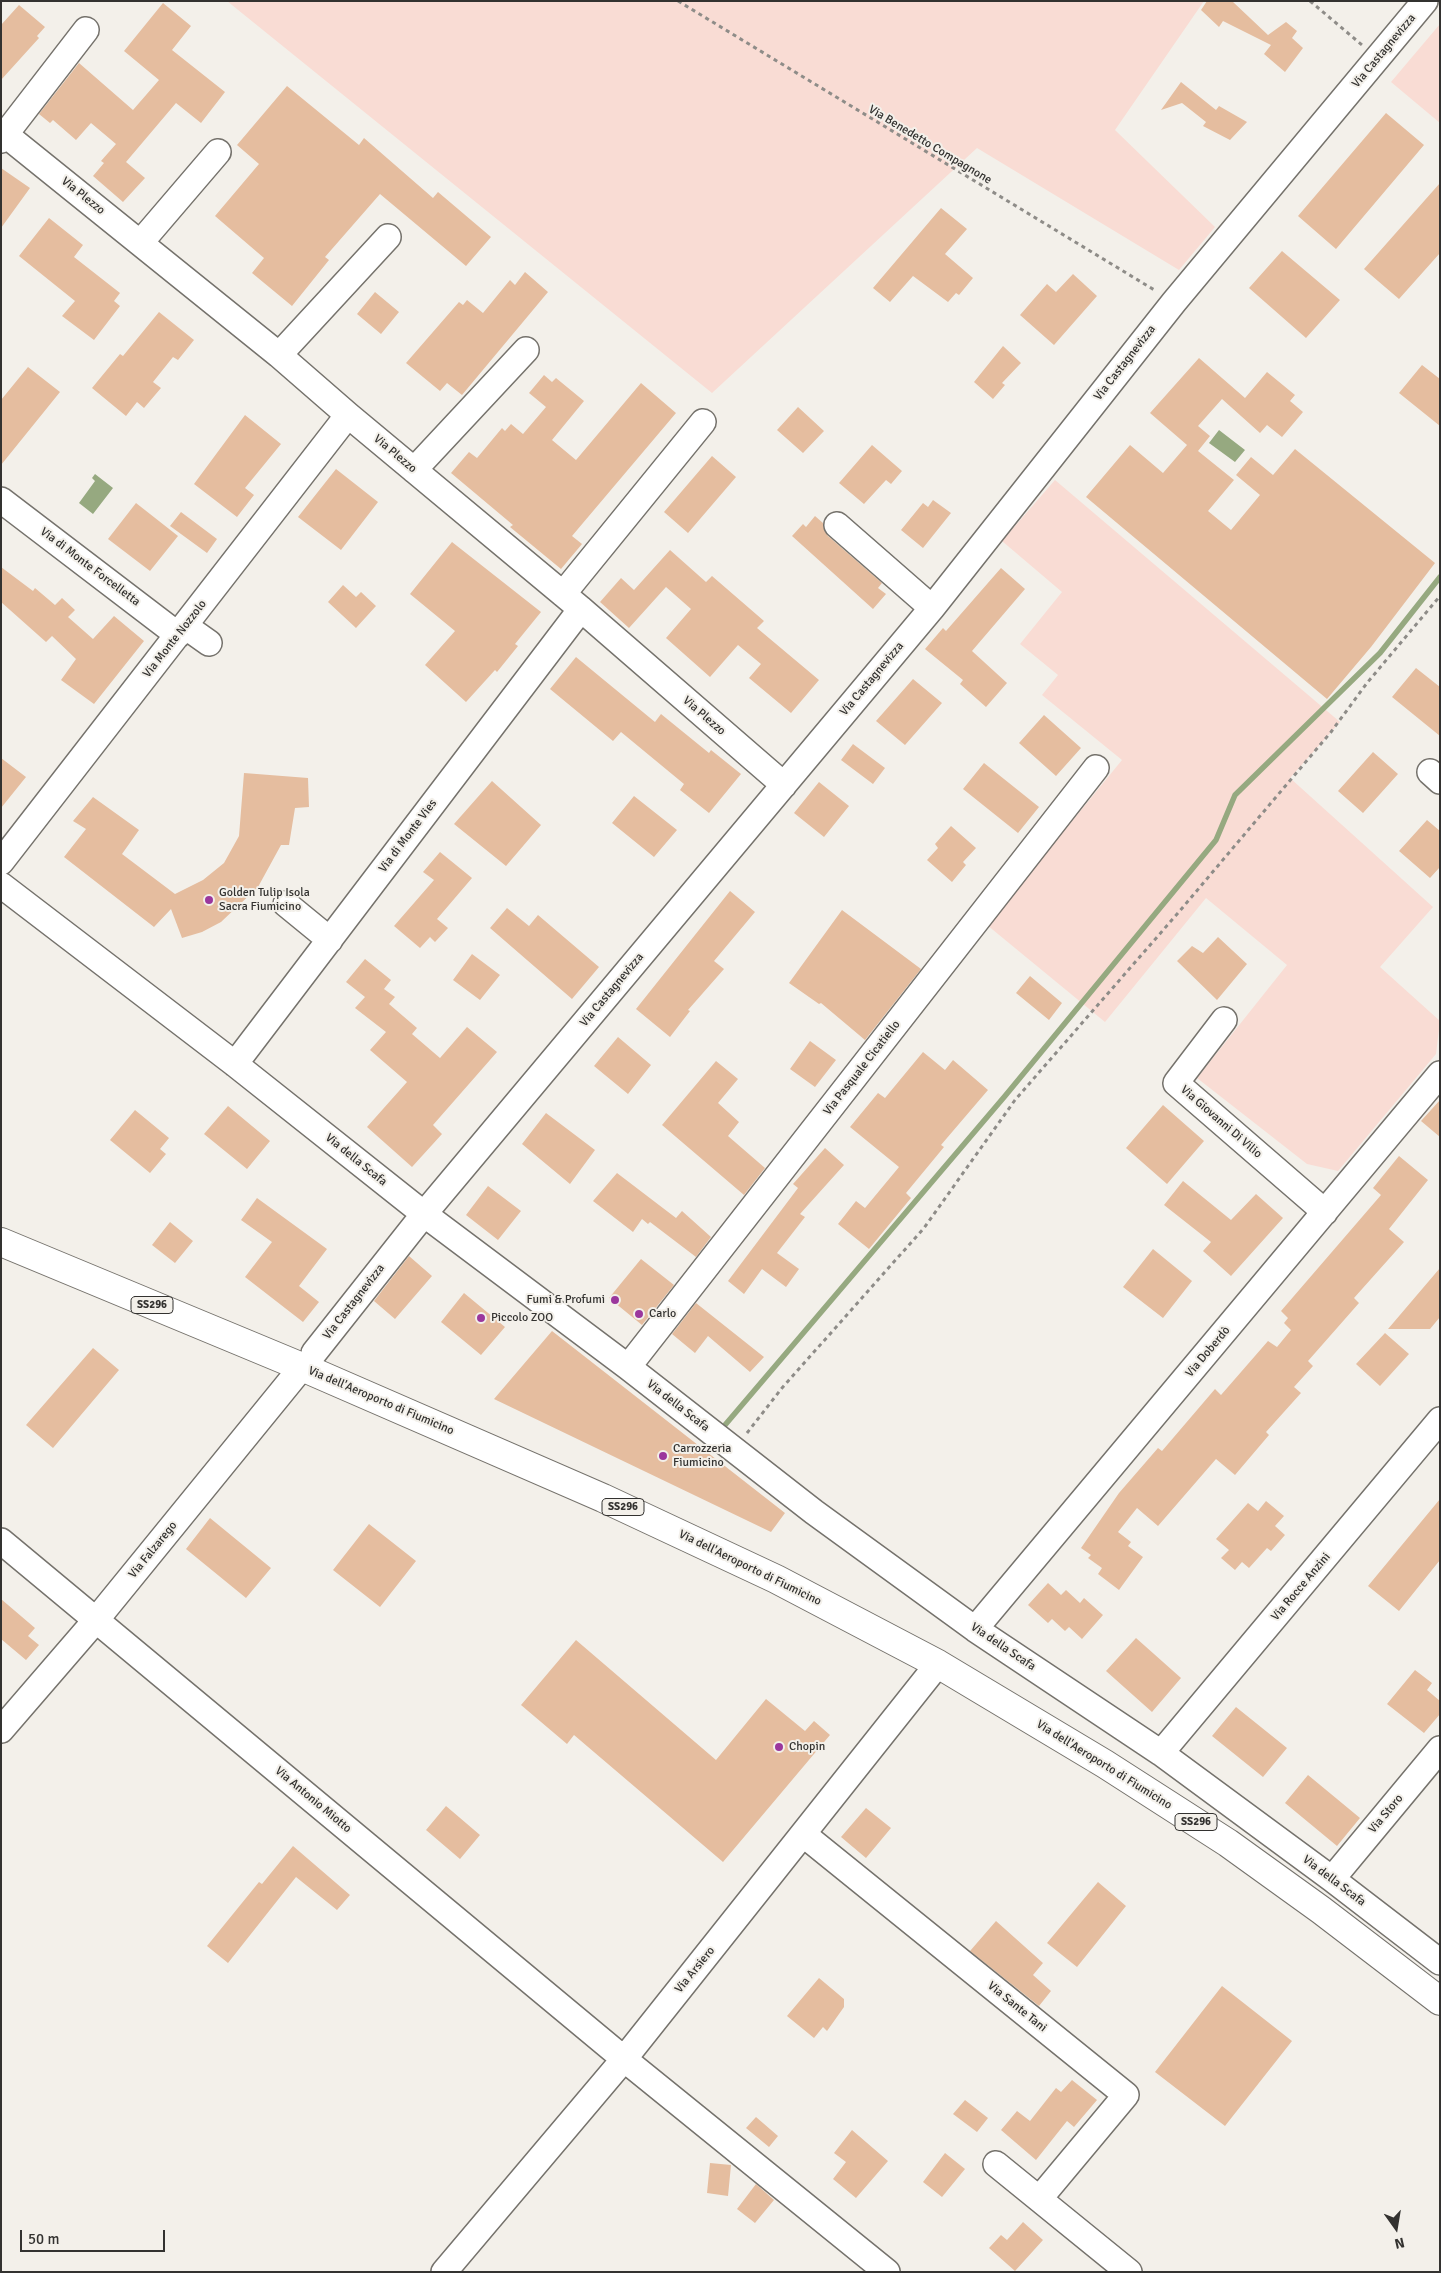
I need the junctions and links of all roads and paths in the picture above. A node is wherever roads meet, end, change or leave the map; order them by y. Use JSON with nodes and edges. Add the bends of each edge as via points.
{"nodes":[{"id":1,"x":678,"y":1,"type":"edge"},
{"id":2,"x":1310,"y":1,"type":"edge"},
{"id":3,"x":1425,"y":1,"type":"edge"},
{"id":4,"x":86,"y":30,"type":"dead end"},
{"id":5,"x":1378,"y":58,"type":"junction"},
{"id":6,"x":3,"y":135,"type":"edge"},
{"id":7,"x":218,"y":152,"type":"dead end"},
{"id":8,"x":388,"y":237,"type":"dead end"},
{"id":9,"x":141,"y":242,"type":"junction"},
{"id":10,"x":1174,"y":302,"type":"junction"},
{"id":11,"x":526,"y":350,"type":"dead end"},
{"id":12,"x":279,"y":354,"type":"junction"},
{"id":13,"x":348,"y":415,"type":"junction"},
{"id":14,"x":703,"y":422,"type":"dead end"},
{"id":15,"x":414,"y":470,"type":"junction"},
{"id":16,"x":1,"y":500,"type":"edge"},
{"id":17,"x":837,"y":525,"type":"dead end"},
{"id":18,"x":1440,"y":596,"type":"edge"},
{"id":19,"x":572,"y":601,"type":"junction"},
{"id":20,"x":932,"y":608,"type":"junction"},
{"id":21,"x":181,"y":630,"type":"junction"},
{"id":22,"x":208,"y":643,"type":"dead end"},
{"id":23,"x":1096,"y":768,"type":"dead end"},
{"id":24,"x":784,"y":785,"type":"junction"},
{"id":25,"x":1,"y":862,"type":"edge"},
{"id":26,"x":1,"y":885,"type":"edge"},
{"id":27,"x":286,"y":904,"type":"dead end"},
{"id":28,"x":330,"y":940,"type":"junction"},
{"id":29,"x":1224,"y":1020,"type":"dead end"},
{"id":30,"x":235,"y":1064,"type":"junction"},
{"id":31,"x":1440,"y":1074,"type":"edge"},
{"id":32,"x":1325,"y":1212,"type":"junction"},
{"id":33,"x":424,"y":1214,"type":"junction"},
{"id":34,"x":1,"y":1242,"type":"edge"},
{"id":35,"x":308,"y":1360,"type":"junction"},
{"id":36,"x":628,"y":1367,"type":"junction"},
{"id":37,"x":1440,"y":1420,"type":"edge"},
{"id":38,"x":734,"y":1450,"type":"junction"},
{"id":39,"x":1,"y":1541,"type":"edge"},
{"id":40,"x":96,"y":1620,"type":"junction"},
{"id":41,"x":975,"y":1629,"type":"junction"},
{"id":42,"x":938,"y":1664,"type":"junction"},
{"id":43,"x":1,"y":1730,"type":"edge"},
{"id":44,"x":1440,"y":1748,"type":"edge"},
{"id":45,"x":1161,"y":1753,"type":"junction"},
{"id":46,"x":803,"y":1834,"type":"junction"},
{"id":47,"x":1332,"y":1879,"type":"junction"},
{"id":48,"x":1440,"y":1962,"type":"edge"},
{"id":49,"x":1440,"y":2001,"type":"edge"},
{"id":50,"x":624,"y":2058,"type":"junction"},
{"id":51,"x":996,"y":2164,"type":"dead end"},
{"id":52,"x":1040,"y":2198,"type":"junction"},
{"id":53,"x":444,"y":2272,"type":"edge"},
{"id":54,"x":887,"y":2272,"type":"edge"},
{"id":55,"x":1129,"y":2272,"type":"edge"}],
"edges":[{"from":1,"to":10,"type":"path","name":"Via Benedetto Compagnone"},
{"from":2,"to":5,"type":"path"},
{"from":3,"to":5,"type":"street","name":"Via Castagnevizza"},
{"from":4,"to":6,"type":"street"},
{"from":5,"to":10,"type":"street","name":"Via Castagnevizza"},
{"from":6,"to":9,"type":"street","name":"Via Plezzo"},
{"from":7,"to":9,"type":"street"},
{"from":8,"to":12,"type":"street"},
{"from":9,"to":12,"type":"street","name":"Via Plezzo"},
{"from":10,"to":20,"type":"street","name":"Via Castagnevizza"},
{"from":11,"to":15,"type":"street"},
{"from":12,"to":13,"type":"street","name":"Via Plezzo"},
{"from":13,"to":15,"type":"street","name":"Via Plezzo"},
{"from":13,"to":21,"type":"street","name":"Via Monte Nozzolo"},
{"from":14,"to":19,"type":"street","name":"Via di Monte Vies"},
{"from":15,"to":19,"type":"street","name":"Via Plezzo"},
{"from":16,"to":21,"type":"street","name":"Via di Monte Forcelletta"},
{"from":17,"to":20,"type":"street"},
{"from":18,"to":38,"type":"path","via":[[1367,683],[1331,732],[1015,1100],[924,1228],[782,1388]]},
{"from":19,"to":24,"type":"street","name":"Via Plezzo"},
{"from":19,"to":28,"type":"street","name":"Via di Monte Vies"},
{"from":20,"to":24,"type":"street","name":"Via Castagnevizza"},
{"from":21,"to":22,"type":"street","name":"Via di Monte Forcelletta"},
{"from":21,"to":25,"type":"street","name":"Via Monte Nozzolo"},
{"from":23,"to":36,"type":"street","name":"Via Pasquale Cicatiello"},
{"from":24,"to":33,"type":"street","name":"Via Castagnevizza"},
{"from":26,"to":30,"type":"street","name":"Via della Scafa"},
{"from":27,"to":28,"type":"street"},
{"from":28,"to":30,"type":"street","name":"Via di Monte Vies"},
{"from":29,"to":32,"type":"street","name":"Via Giovanni Di Vilio","via":[[1176,1083]]},
{"from":30,"to":33,"type":"street","name":"Via della Scafa"},
{"from":31,"to":32,"type":"street","name":"Via Doberdò"},
{"from":32,"to":41,"type":"street","name":"Via Doberdò"},
{"from":33,"to":35,"type":"street","name":"Via Castagnevizza"},
{"from":33,"to":36,"type":"street","name":"Via della Scafa"},
{"from":34,"to":35,"type":"main road","name":"Via dell'Aeroporto di Fiumicino","number":"SS296"},
{"from":35,"to":40,"type":"street","name":"Via Falzarego"},
{"from":35,"to":42,"type":"main road","name":"Via dell'Aeroporto di Fiumicino","number":"SS296","via":[[776,1579]]},
{"from":36,"to":38,"type":"street","name":"Via della Scafa"},
{"from":37,"to":45,"type":"street","name":"Via Rocce Anzini"},
{"from":38,"to":41,"type":"street","name":"Via della Scafa"},
{"from":39,"to":40,"type":"street","name":"Via Antonio Miotto"},
{"from":40,"to":43,"type":"street","name":"Via Falzarego"},
{"from":40,"to":50,"type":"street","name":"Via Antonio Miotto"},
{"from":41,"to":45,"type":"street","name":"Via della Scafa"},
{"from":42,"to":46,"type":"street","name":"Via Arsiero"},
{"from":42,"to":49,"type":"main road","name":"Via dell'Aeroporto di Fiumicino","number":"SS296","via":[[1105,1764],[1228,1843]]},
{"from":44,"to":47,"type":"street","name":"Via Storo"},
{"from":45,"to":47,"type":"street","name":"Via della Scafa"},
{"from":46,"to":50,"type":"street","name":"Via Arsiero"},
{"from":46,"to":52,"type":"street","name":"Via Sante Tani","via":[[1126,2095]]},
{"from":47,"to":48,"type":"street","name":"Via della Scafa"},
{"from":50,"to":53,"type":"street","name":"Via Arsiero"},
{"from":50,"to":54,"type":"street","name":"Via Antonio Miotto"},
{"from":51,"to":52,"type":"street"},
{"from":52,"to":55,"type":"street"}]}
